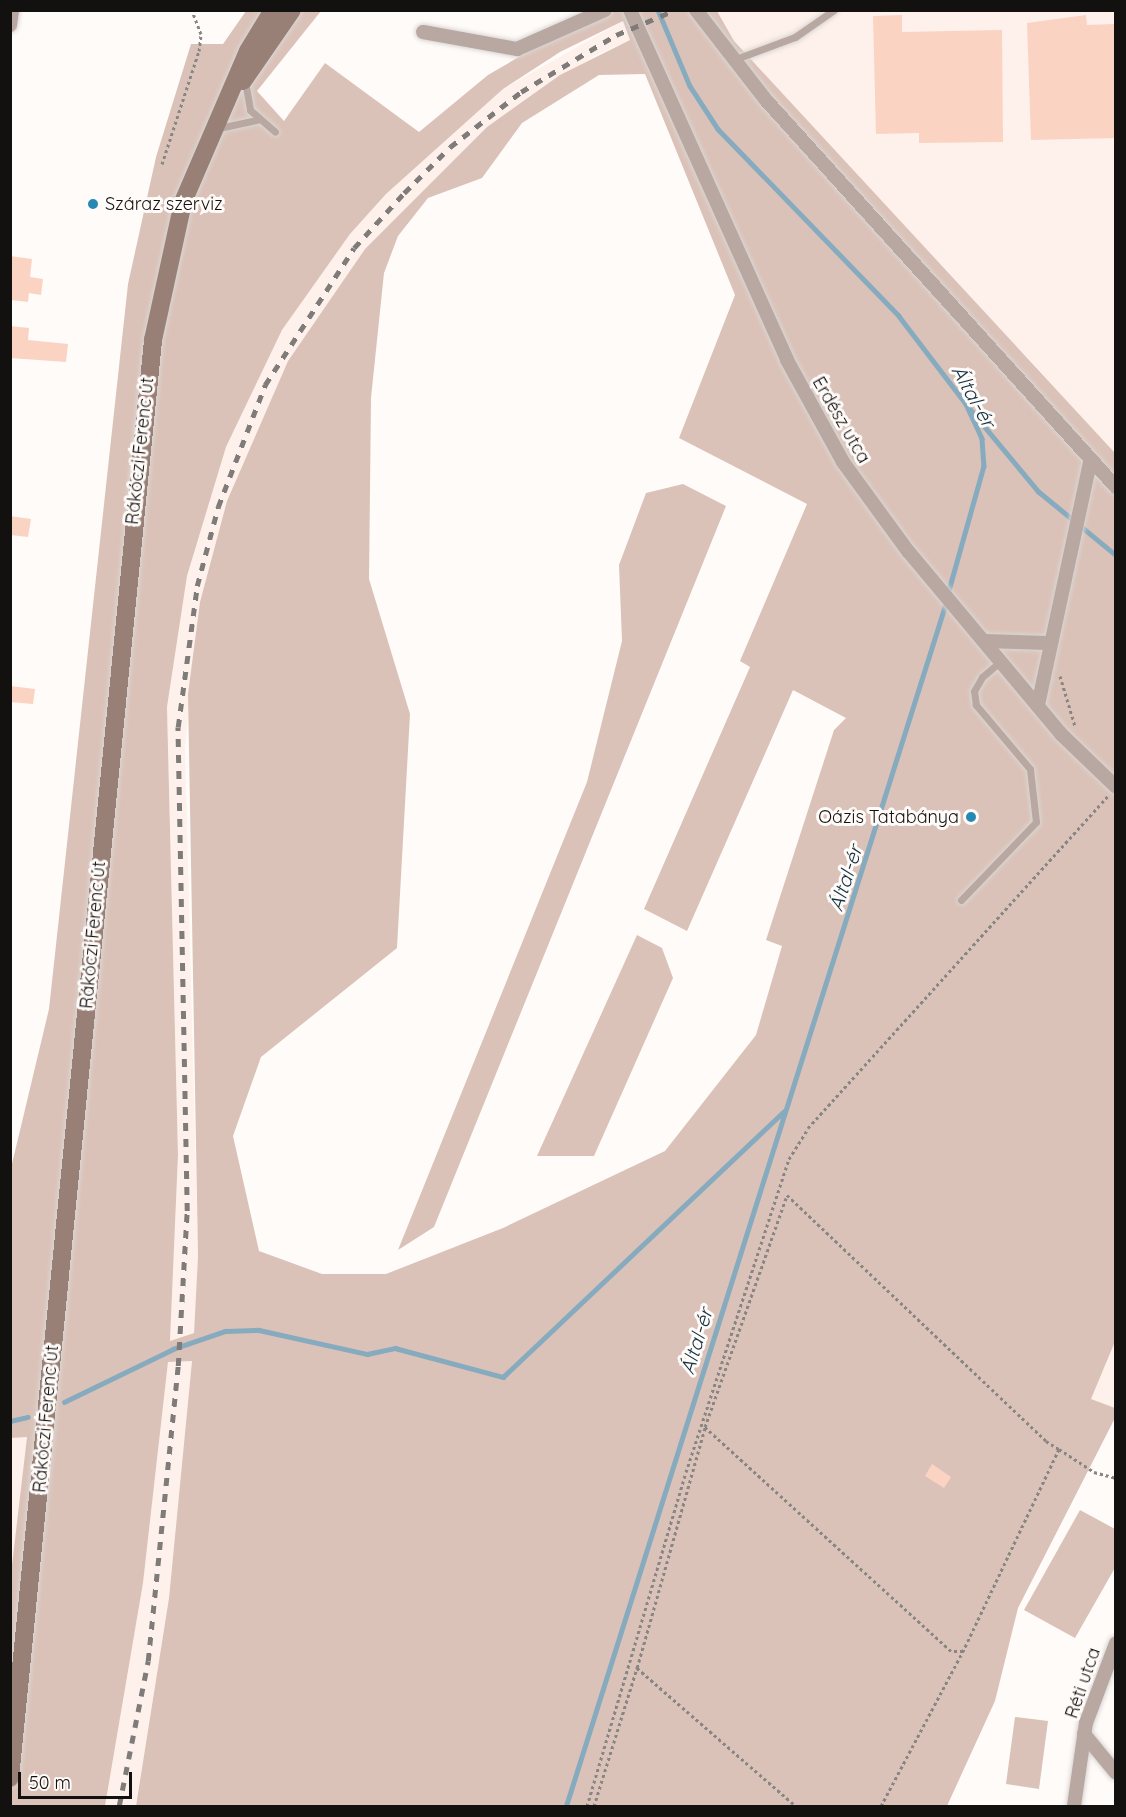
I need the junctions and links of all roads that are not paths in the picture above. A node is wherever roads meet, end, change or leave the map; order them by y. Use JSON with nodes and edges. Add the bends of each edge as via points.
{"nodes":[{"id":1,"x":12,"y":10,"type":"edge"},
{"id":2,"x":273,"y":10,"type":"edge"},
{"id":3,"x":292,"y":10,"type":"edge"},
{"id":4,"x":604,"y":10,"type":"edge"},
{"id":5,"x":630,"y":10,"type":"edge"},
{"id":6,"x":696,"y":10,"type":"edge"},
{"id":7,"x":834,"y":10,"type":"edge"},
{"id":8,"x":10,"y":25,"type":"edge"},
{"id":9,"x":423,"y":32,"type":"dead end"},
{"id":10,"x":734,"y":60,"type":"junction"},
{"id":11,"x":246,"y":78,"type":"junction"},
{"id":12,"x":224,"y":103,"type":"junction"},
{"id":13,"x":258,"y":120,"type":"junction"},
{"id":14,"x":275,"y":132,"type":"dead end"},
{"id":15,"x":210,"y":135,"type":"junction"},
{"id":16,"x":1090,"y":463,"type":"junction"},
{"id":17,"x":1116,"y":487,"type":"edge"},
{"id":18,"x":986,"y":641,"type":"junction"},
{"id":19,"x":1047,"y":644,"type":"junction"},
{"id":20,"x":1002,"y":660,"type":"junction"},
{"id":21,"x":1038,"y":705,"type":"junction"},
{"id":22,"x":1116,"y":788,"type":"edge"},
{"id":23,"x":961,"y":900,"type":"dead end"},
{"id":24,"x":1116,"y":1643,"type":"edge"},
{"id":25,"x":1084,"y":1734,"type":"junction"},
{"id":26,"x":1116,"y":1773,"type":"edge"},
{"id":27,"x":10,"y":1778,"type":"edge"},
{"id":28,"x":1074,"y":1806,"type":"edge"}],
"edges":[{"from":1,"to":8,"type":"street"},
{"from":2,"to":12,"type":"main road","name":"Rákóczi Ferenc út"},
{"from":3,"to":11,"type":"main road","name":"Rákóczi Ferenc út"},
{"from":4,"to":9,"type":"street","via":[[517,49]]},
{"from":5,"to":18,"type":"street","name":"Erdész utca","via":[[800,387],[843,462],[908,551]]},
{"from":6,"to":10,"type":"street"},
{"from":7,"to":10,"type":"lane","via":[[795,38]]},
{"from":10,"to":16,"type":"street"},
{"from":11,"to":12,"type":"main road","name":"Rákóczi Ferenc út"},
{"from":11,"to":13,"type":"lane","via":[[246,99]]},
{"from":12,"to":15,"type":"main road","name":"Rákóczi Ferenc út"},
{"from":13,"to":14,"type":"lane"},
{"from":13,"to":15,"type":"lane","via":[[231,122]]},
{"from":15,"to":27,"type":"main road","name":"Rákóczi Ferenc út","via":[[172,241],[140,432]]},
{"from":16,"to":17,"type":"street"},
{"from":16,"to":19,"type":"street"},
{"from":18,"to":19,"type":"street"},
{"from":18,"to":20,"type":"street","name":"Erdész utca"},
{"from":19,"to":21,"type":"street"},
{"from":20,"to":21,"type":"street","name":"Erdész utca"},
{"from":20,"to":23,"type":"lane","via":[[982,676],[974,691],[976,705],[1030,769],[1036,822]]},
{"from":21,"to":22,"type":"street","name":"Erdész utca","via":[[1090,767]]},
{"from":24,"to":25,"type":"street","name":"Réti utca"},
{"from":25,"to":26,"type":"street","name":"Réti utca"},
{"from":25,"to":28,"type":"street","name":"Réti utca"}]}
